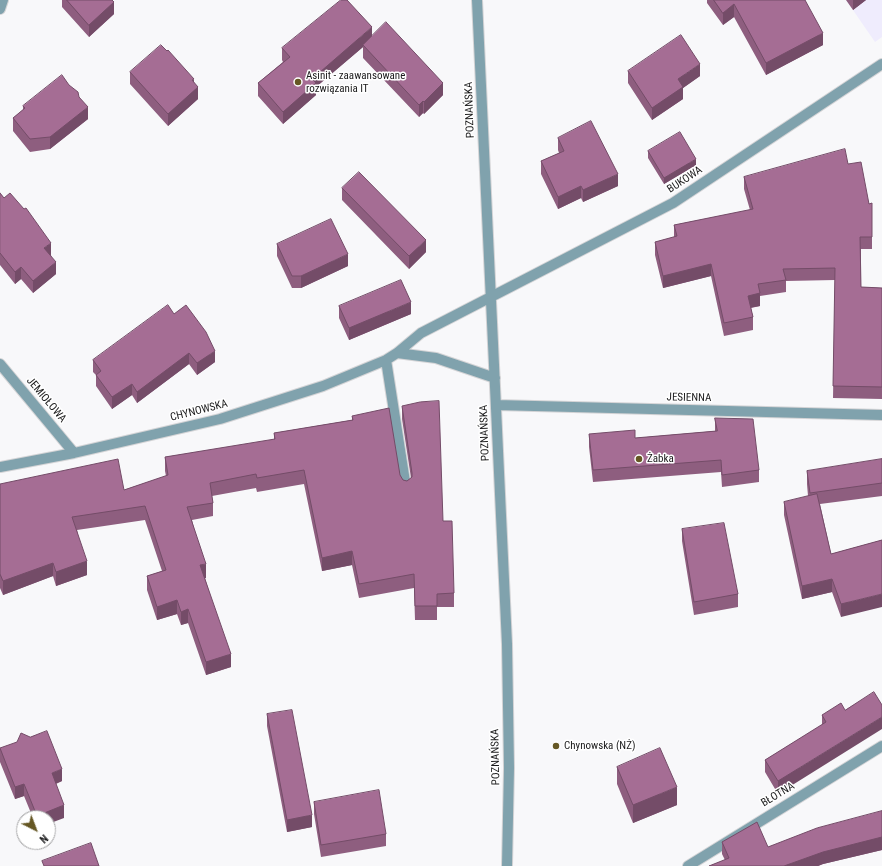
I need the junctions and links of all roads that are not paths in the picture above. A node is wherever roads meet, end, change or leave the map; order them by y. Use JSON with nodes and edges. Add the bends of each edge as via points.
{"nodes":[{"id":1,"x":3,"y":0,"type":"edge"},
{"id":2,"x":477,"y":0,"type":"edge"},
{"id":3,"x":0,"y":9,"type":"edge"},
{"id":4,"x":882,"y":64,"type":"edge"},
{"id":5,"x":491,"y":298,"type":"junction"},
{"id":6,"x":397,"y":353,"type":"junction"},
{"id":7,"x":386,"y":360,"type":"junction"},
{"id":8,"x":0,"y":364,"type":"edge"},
{"id":9,"x":495,"y":378,"type":"junction"},
{"id":10,"x":496,"y":405,"type":"junction"},
{"id":11,"x":882,"y":415,"type":"edge"},
{"id":12,"x":74,"y":453,"type":"junction"},
{"id":13,"x":0,"y":467,"type":"edge"},
{"id":14,"x":406,"y":488,"type":"edge"},
{"id":15,"x":882,"y":746,"type":"edge"},
{"id":16,"x":507,"y":866,"type":"edge"},
{"id":17,"x":688,"y":866,"type":"edge"}],
"edges":[{"from":1,"to":3,"type":"street"},
{"from":2,"to":5,"type":"street","name":"POZNAŃSKA"},
{"from":4,"to":5,"type":"street","name":"BUKOWA","via":[[673,203]]},
{"from":5,"to":6,"type":"street","name":"CHYNOWSKA","via":[[421,333]]},
{"from":5,"to":9,"type":"street","name":"POZNAŃSKA"},
{"from":6,"to":7,"type":"street","name":"CHYNOWSKA"},
{"from":6,"to":9,"type":"street","via":[[436,358]]},
{"from":7,"to":12,"type":"street","name":"CHYNOWSKA","via":[[323,386],[220,419]]},
{"from":7,"to":14,"type":"street"},
{"from":8,"to":12,"type":"street","name":"JEMIOŁOWA"},
{"from":9,"to":10,"type":"street","name":"POZNAŃSKA"},
{"from":10,"to":11,"type":"street","name":"JESIENNA"},
{"from":10,"to":16,"type":"street","name":"POZNAŃSKA","via":[[507,644]]},
{"from":12,"to":13,"type":"street","name":"CHYNOWSKA"},
{"from":15,"to":17,"type":"street","name":"BŁOTNA"}]}
